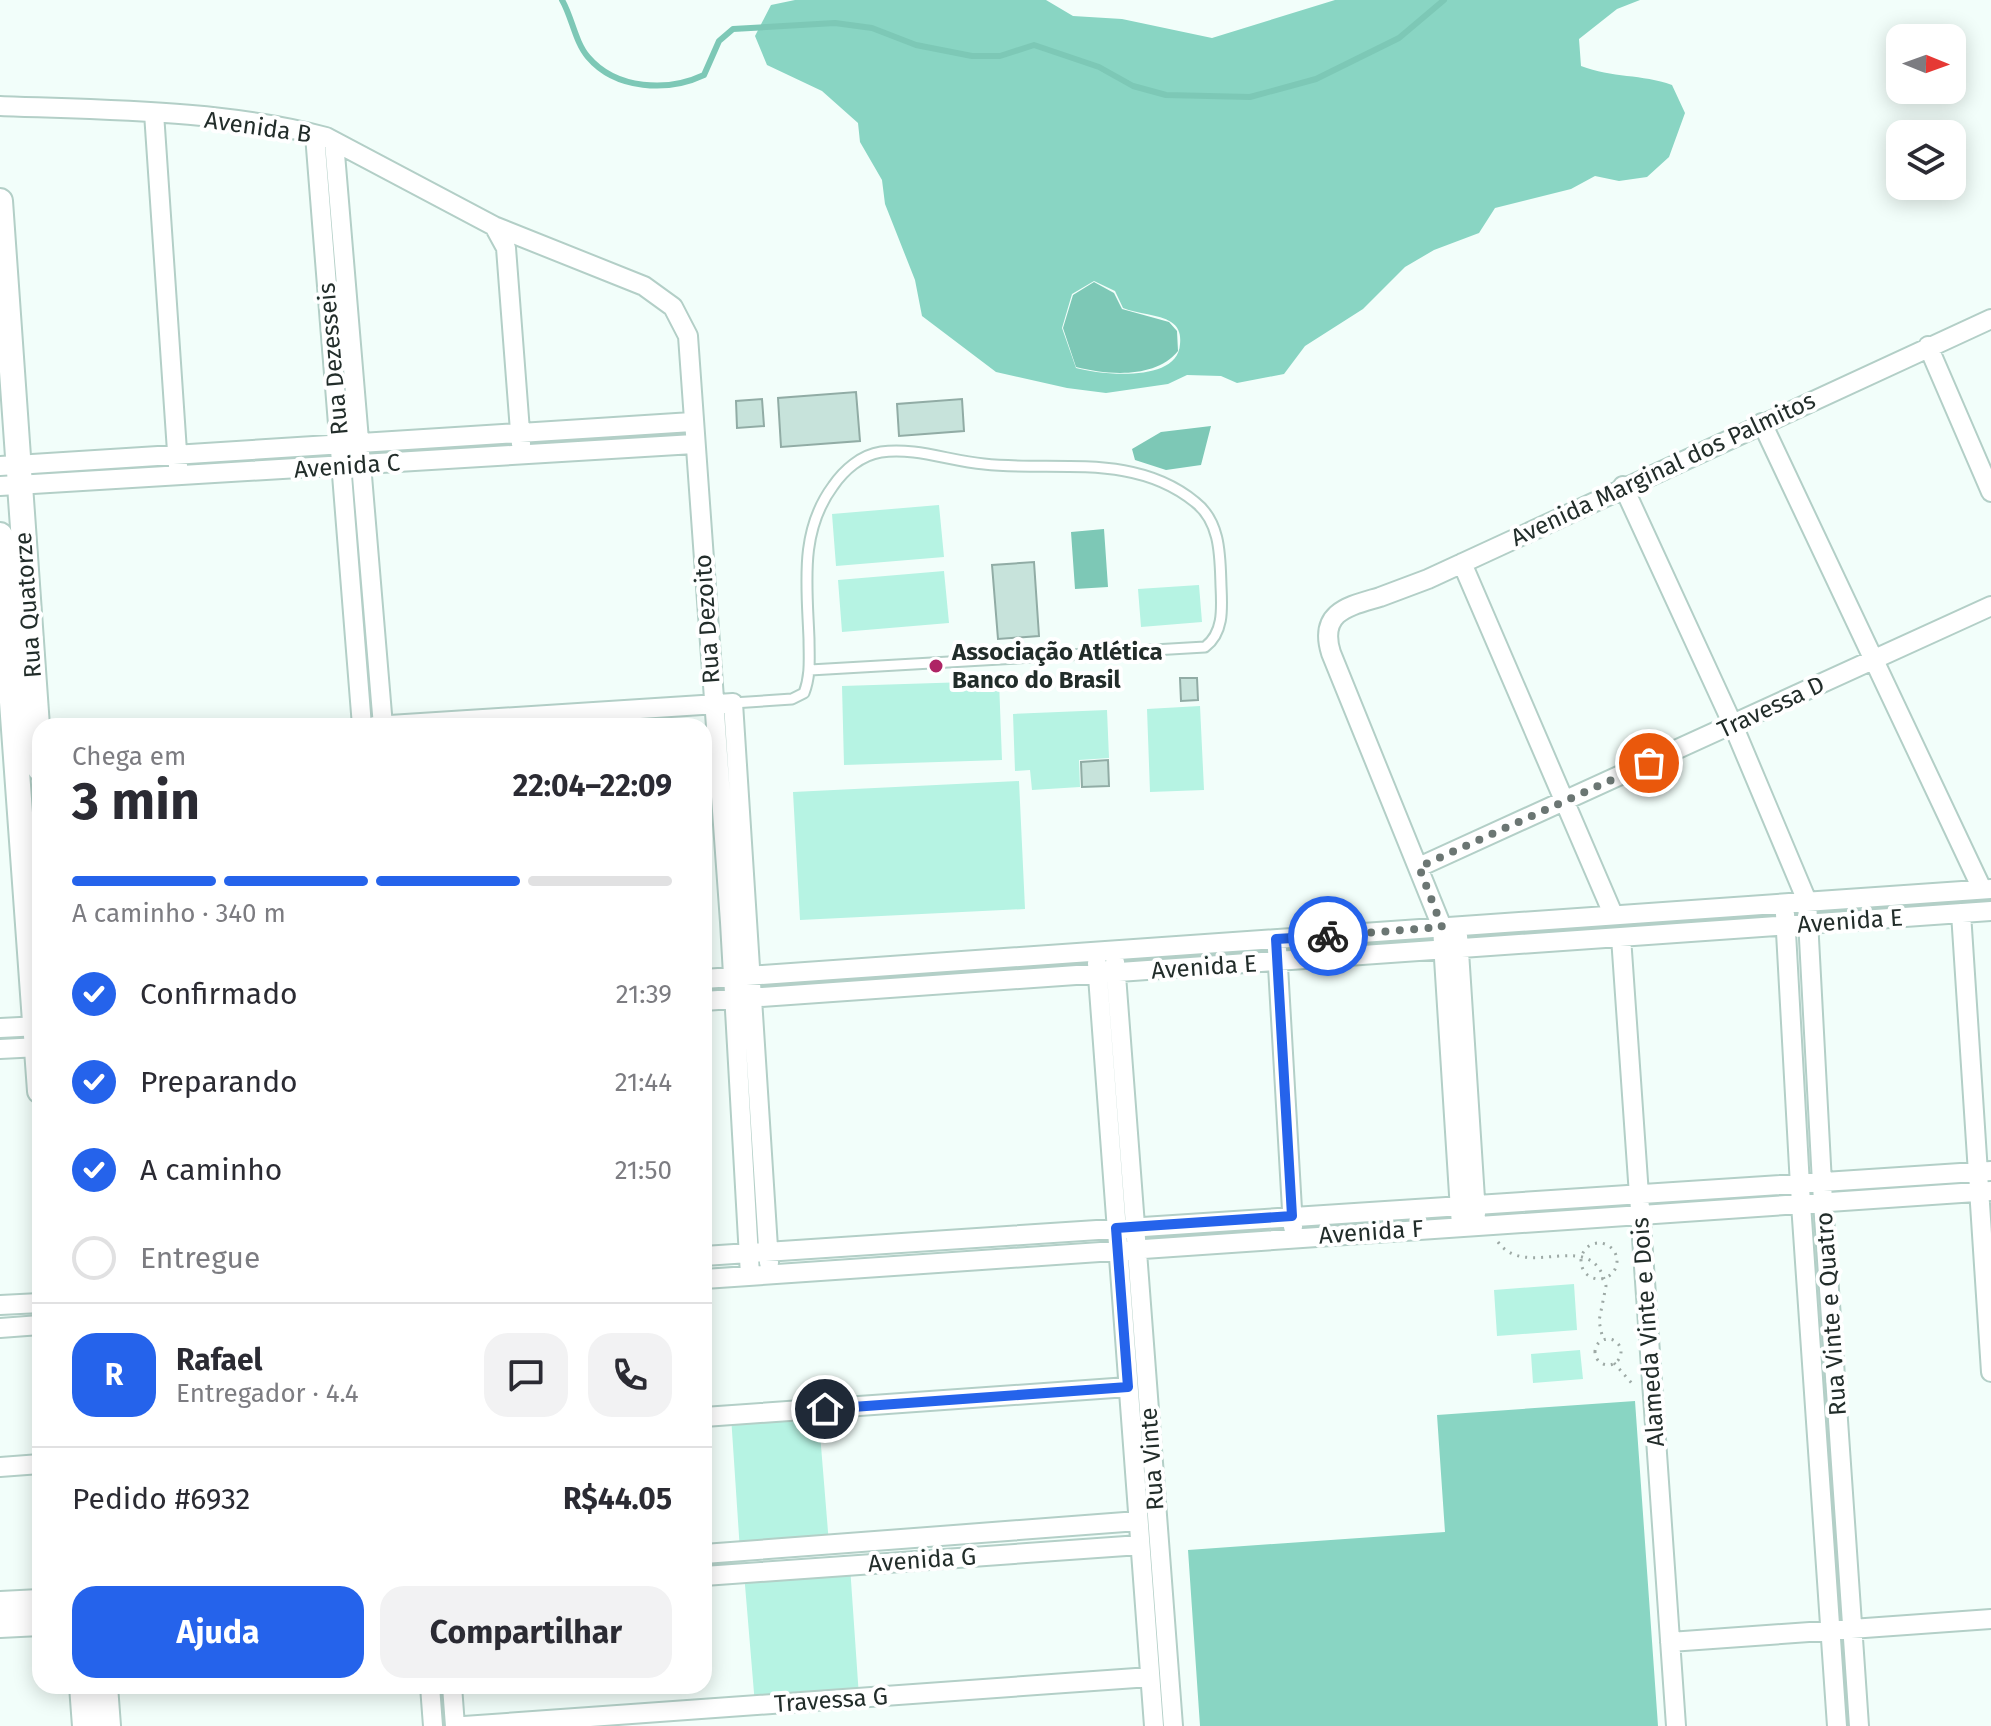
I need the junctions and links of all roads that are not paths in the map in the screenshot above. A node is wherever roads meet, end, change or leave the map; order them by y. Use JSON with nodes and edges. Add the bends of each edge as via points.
{"nodes":[{"id":1,"x":0,"y":106,"type":"edge"},
{"id":2,"x":154,"y":113,"type":"junction"},
{"id":3,"x":315,"y":135,"type":"junction"},
{"id":4,"x":334,"y":142,"type":"junction"},
{"id":5,"x":0,"y":201,"type":"edge"},
{"id":6,"x":494,"y":226,"type":"junction"},
{"id":7,"x":1991,"y":319,"type":"edge"},
{"id":8,"x":1928,"y":346,"type":"junction"},
{"id":9,"x":692,"y":422,"type":"junction"},
{"id":10,"x":1762,"y":423,"type":"junction"},
{"id":11,"x":520,"y":433,"type":"junction"},
{"id":12,"x":360,"y":444,"type":"junction"},
{"id":13,"x":694,"y":444,"type":"junction"},
{"id":14,"x":340,"y":447,"type":"junction"},
{"id":15,"x":522,"y":454,"type":"junction"},
{"id":16,"x":177,"y":456,"type":"junction"},
{"id":17,"x":1977,"y":460,"type":"junction"},
{"id":18,"x":362,"y":466,"type":"junction"},
{"id":19,"x":342,"y":467,"type":"junction"},
{"id":20,"x":9,"y":475,"type":"edge"},
{"id":21,"x":178,"y":476,"type":"junction"},
{"id":22,"x":1991,"y":478,"type":"edge"},
{"id":23,"x":1623,"y":486,"type":"junction"},
{"id":24,"x":1991,"y":492,"type":"edge"},
{"id":25,"x":0,"y":535,"type":"edge"},
{"id":26,"x":1462,"y":563,"type":"junction"},
{"id":27,"x":1991,"y":606,"type":"edge"},
{"id":28,"x":1874,"y":660,"type":"junction"},
{"id":29,"x":810,"y":670,"type":"junction"},
{"id":30,"x":754,"y":701,"type":"junction"},
{"id":31,"x":733,"y":703,"type":"junction"},
{"id":32,"x":713,"y":704,"type":"junction"},
{"id":33,"x":361,"y":718,"type":"edge"},
{"id":34,"x":382,"y":718,"type":"edge"},
{"id":35,"x":503,"y":718,"type":"edge"},
{"id":36,"x":711,"y":718,"type":"edge"},
{"id":37,"x":734,"y":725,"type":"junction"},
{"id":38,"x":1733,"y":725,"type":"junction"},
{"id":39,"x":712,"y":727,"type":"edge"},
{"id":40,"x":712,"y":743,"type":"edge"},
{"id":41,"x":24,"y":760,"type":"edge"},
{"id":42,"x":1564,"y":802,"type":"junction"},
{"id":43,"x":1419,"y":867,"type":"junction"},
{"id":44,"x":1986,"y":889,"type":"edge"},
{"id":45,"x":1807,"y":901,"type":"junction"},
{"id":46,"x":1784,"y":903,"type":"junction"},
{"id":47,"x":1991,"y":911,"type":"edge"},
{"id":48,"x":1961,"y":913,"type":"junction"},
{"id":49,"x":1613,"y":914,"type":"junction"},
{"id":50,"x":32,"y":918,"type":"edge"},
{"id":51,"x":1808,"y":924,"type":"junction"},
{"id":52,"x":1786,"y":925,"type":"junction"},
{"id":53,"x":1450,"y":927,"type":"junction"},
{"id":54,"x":1621,"y":937,"type":"junction"},
{"id":55,"x":1276,"y":939,"type":"junction"},
{"id":56,"x":1451,"y":949,"type":"junction"},
{"id":57,"x":1105,"y":952,"type":"junction"},
{"id":58,"x":1278,"y":961,"type":"junction"},
{"id":59,"x":1107,"y":974,"type":"junction"},
{"id":60,"x":741,"y":976,"type":"junction"},
{"id":61,"x":712,"y":978,"type":"edge"},
{"id":62,"x":742,"y":999,"type":"junction"},
{"id":63,"x":712,"y":1001,"type":"edge"},
{"id":64,"x":0,"y":1028,"type":"edge"},
{"id":65,"x":32,"y":1035,"type":"edge"},
{"id":66,"x":32,"y":1038,"type":"edge"},
{"id":67,"x":0,"y":1049,"type":"edge"},
{"id":68,"x":1984,"y":1171,"type":"edge"},
{"id":69,"x":1822,"y":1182,"type":"junction"},
{"id":70,"x":1800,"y":1183,"type":"junction"},
{"id":71,"x":1985,"y":1191,"type":"edge"},
{"id":72,"x":1638,"y":1193,"type":"junction"},
{"id":73,"x":1823,"y":1202,"type":"junction"},
{"id":74,"x":1801,"y":1204,"type":"junction"},
{"id":75,"x":1468,"y":1205,"type":"junction"},
{"id":76,"x":1640,"y":1214,"type":"junction"},
{"id":77,"x":1292,"y":1216,"type":"junction"},
{"id":78,"x":1476,"y":1225,"type":"junction"},
{"id":79,"x":1125,"y":1228,"type":"junction"},
{"id":80,"x":1293,"y":1238,"type":"junction"},
{"id":81,"x":1126,"y":1249,"type":"junction"},
{"id":82,"x":769,"y":1251,"type":"junction"},
{"id":83,"x":749,"y":1253,"type":"junction"},
{"id":84,"x":712,"y":1255,"type":"edge"},
{"id":85,"x":770,"y":1273,"type":"junction"},
{"id":86,"x":750,"y":1275,"type":"junction"},
{"id":87,"x":712,"y":1278,"type":"edge"},
{"id":88,"x":32,"y":1303,"type":"edge"},
{"id":89,"x":0,"y":1305,"type":"edge"},
{"id":90,"x":32,"y":1326,"type":"edge"},
{"id":91,"x":0,"y":1328,"type":"edge"},
{"id":92,"x":1991,"y":1372,"type":"edge"},
{"id":93,"x":1128,"y":1387,"type":"junction"},
{"id":94,"x":712,"y":1416,"type":"edge"},
{"id":95,"x":32,"y":1465,"type":"edge"},
{"id":96,"x":0,"y":1467,"type":"edge"},
{"id":97,"x":1138,"y":1521,"type":"junction"},
{"id":98,"x":1140,"y":1545,"type":"junction"},
{"id":99,"x":800,"y":1547,"type":"junction"},
{"id":100,"x":712,"y":1553,"type":"edge"},
{"id":101,"x":802,"y":1569,"type":"junction"},
{"id":102,"x":712,"y":1575,"type":"edge"},
{"id":103,"x":32,"y":1602,"type":"edge"},
{"id":104,"x":0,"y":1604,"type":"edge"},
{"id":105,"x":1991,"y":1619,"type":"edge"},
{"id":106,"x":32,"y":1623,"type":"edge"},
{"id":107,"x":0,"y":1625,"type":"edge"},
{"id":108,"x":1852,"y":1629,"type":"junction"},
{"id":109,"x":1831,"y":1630,"type":"junction"},
{"id":110,"x":1670,"y":1642,"type":"junction"},
{"id":111,"x":1150,"y":1677,"type":"junction"},
{"id":112,"x":83,"y":1694,"type":"edge"},
{"id":113,"x":106,"y":1694,"type":"edge"},
{"id":114,"x":431,"y":1694,"type":"edge"},
{"id":115,"x":453,"y":1694,"type":"edge"},
{"id":116,"x":85,"y":1726,"type":"edge"},
{"id":117,"x":108,"y":1726,"type":"edge"},
{"id":118,"x":433,"y":1726,"type":"edge"},
{"id":119,"x":455,"y":1726,"type":"edge"},
{"id":120,"x":464,"y":1726,"type":"edge"},
{"id":121,"x":1154,"y":1726,"type":"edge"},
{"id":122,"x":1173,"y":1726,"type":"edge"},
{"id":123,"x":1676,"y":1726,"type":"edge"},
{"id":124,"x":1837,"y":1726,"type":"edge"},
{"id":125,"x":1859,"y":1726,"type":"edge"}],
"edges":[{"from":1,"to":2,"type":"street","name":"Avenida B"},
{"from":2,"to":3,"type":"street","name":"Avenida B"},
{"from":2,"to":16,"type":"street"},
{"from":3,"to":4,"type":"street","name":"Avenida B"},
{"from":3,"to":14,"type":"street","name":"Rua Dezesseis"},
{"from":4,"to":6,"type":"street","name":"Avenida B"},
{"from":4,"to":12,"type":"street","name":"Rua Dezesseis"},
{"from":5,"to":20,"type":"street","name":"Rua Quatorze"},
{"from":6,"to":9,"type":"street","name":"Rua Dezoito","via":[[622,275],[673,307],[688,336]]},
{"from":6,"to":11,"type":"street","via":[[506,248]]},
{"from":7,"to":8,"type":"street","name":"Avenida Marginal dos Palmitos"},
{"from":8,"to":10,"type":"street","name":"Avenida Marginal dos Palmitos"},
{"from":8,"to":17,"type":"street"},
{"from":9,"to":11,"type":"street","name":"Avenida C"},
{"from":9,"to":13,"type":"street","name":"Rua Dezoito"},
{"from":10,"to":23,"type":"street","name":"Avenida Marginal dos Palmitos"},
{"from":10,"to":28,"type":"street"},
{"from":11,"to":12,"type":"street","name":"Avenida C"},
{"from":11,"to":15,"type":"street"},
{"from":12,"to":14,"type":"street","name":"Avenida C"},
{"from":12,"to":18,"type":"street","name":"Rua Dezesseis"},
{"from":13,"to":15,"type":"street","name":"Avenida C"},
{"from":13,"to":32,"type":"street","name":"Rua Dezoito"},
{"from":14,"to":16,"type":"street","name":"Avenida C"},
{"from":14,"to":19,"type":"street","name":"Rua Dezesseis"},
{"from":15,"to":18,"type":"street","name":"Avenida C"},
{"from":16,"to":20,"type":"street","name":"Avenida C"},
{"from":16,"to":21,"type":"street"},
{"from":17,"to":22,"type":"street"},
{"from":17,"to":24,"type":"street"},
{"from":18,"to":19,"type":"street","name":"Avenida C"},
{"from":18,"to":34,"type":"street","name":"Rua Dezesseis"},
{"from":19,"to":21,"type":"street","name":"Avenida C"},
{"from":19,"to":33,"type":"street","name":"Rua Dezesseis"},
{"from":20,"to":21,"type":"street","name":"Avenida C"},
{"from":20,"to":41,"type":"street","name":"Rua Quatorze"},
{"from":23,"to":26,"type":"street","name":"Avenida Marginal dos Palmitos"},
{"from":23,"to":38,"type":"street"},
{"from":25,"to":41,"type":"street","name":"Rua Quatorze"},
{"from":26,"to":42,"type":"street"},
{"from":26,"to":43,"type":"street","name":"Avenida Marginal dos Palmitos","via":[[1346,606],[1328,635]]},
{"from":27,"to":28,"type":"street","name":"Travessa D"},
{"from":28,"to":38,"type":"street","name":"Travessa D"},
{"from":28,"to":44,"type":"street"},
{"from":29,"to":29,"type":"lane","via":[[806,565],[815,516],[834,484],[871,455],[909,452],[989,465],[1112,468],[1163,484],[1196,502],[1215,530],[1220,621],[1218,634],[1205,647]]},
{"from":29,"to":30,"type":"lane","via":[[798,697]]},
{"from":30,"to":31,"type":"lane"},
{"from":30,"to":37,"type":"lane"},
{"from":31,"to":32,"type":"street"},
{"from":31,"to":37,"type":"street","name":"Rua Dezoito"},
{"from":32,"to":35,"type":"street"},
{"from":32,"to":36,"type":"street","name":"Rua Dezoito"},
{"from":37,"to":39,"type":"street"},
{"from":37,"to":60,"type":"street","name":"Rua Dezoito"},
{"from":38,"to":42,"type":"street","name":"Travessa D"},
{"from":38,"to":45,"type":"street"},
{"from":40,"to":60,"type":"street","name":"Rua Dezoito"},
{"from":41,"to":50,"type":"street","name":"Rua Quatorze"},
{"from":42,"to":43,"type":"street","name":"Travessa D"},
{"from":42,"to":49,"type":"street"},
{"from":43,"to":53,"type":"street"},
{"from":44,"to":45,"type":"street","name":"Avenida E"},
{"from":45,"to":46,"type":"street","name":"Avenida E"},
{"from":45,"to":51,"type":"street","name":"Rua Vinte e Quatro"},
{"from":46,"to":49,"type":"street","name":"Avenida E"},
{"from":46,"to":52,"type":"street","name":"Rua Vinte e Quatro"},
{"from":47,"to":48,"type":"street","name":"Avenida E"},
{"from":48,"to":51,"type":"street","name":"Avenida E"},
{"from":48,"to":68,"type":"street"},
{"from":49,"to":53,"type":"street","name":"Avenida E"},
{"from":51,"to":52,"type":"street","name":"Avenida E"},
{"from":51,"to":69,"type":"street","name":"Rua Vinte e Quatro"},
{"from":52,"to":54,"type":"street","name":"Avenida E"},
{"from":52,"to":70,"type":"street","name":"Rua Vinte e Quatro"},
{"from":53,"to":55,"type":"street","name":"Avenida E"},
{"from":53,"to":56,"type":"street"},
{"from":54,"to":56,"type":"street","name":"Avenida E"},
{"from":54,"to":72,"type":"street","name":"Alameda Vinte e Dois"},
{"from":55,"to":57,"type":"street","name":"Avenida E"},
{"from":55,"to":58,"type":"street"},
{"from":56,"to":58,"type":"street","name":"Avenida E"},
{"from":56,"to":75,"type":"street"},
{"from":57,"to":59,"type":"street","name":"Rua Vinte"},
{"from":57,"to":60,"type":"street","name":"Avenida E"},
{"from":58,"to":59,"type":"street","name":"Avenida E"},
{"from":58,"to":77,"type":"street"},
{"from":59,"to":62,"type":"street","name":"Avenida E"},
{"from":59,"to":79,"type":"street","name":"Rua Vinte"},
{"from":60,"to":61,"type":"street","name":"Avenida E"},
{"from":60,"to":62,"type":"street","name":"Rua Dezoito"},
{"from":62,"to":63,"type":"street","name":"Avenida E"},
{"from":62,"to":82,"type":"street","name":"Rua Dezoito"},
{"from":62,"to":83,"type":"street","name":"Rua Dezoito"},
{"from":64,"to":65,"type":"street"},
{"from":66,"to":67,"type":"street"},
{"from":68,"to":69,"type":"street","name":"Avenida F"},
{"from":68,"to":71,"type":"street"},
{"from":69,"to":70,"type":"street","name":"Avenida F"},
{"from":69,"to":73,"type":"street","name":"Rua Vinte e Quatro"},
{"from":70,"to":72,"type":"street","name":"Avenida F"},
{"from":70,"to":74,"type":"street","name":"Rua Vinte e Quatro"},
{"from":71,"to":73,"type":"street","name":"Avenida F"},
{"from":71,"to":92,"type":"street"},
{"from":72,"to":75,"type":"street","name":"Avenida F"},
{"from":72,"to":76,"type":"street","name":"Alameda Vinte e Dois"},
{"from":73,"to":74,"type":"street","name":"Avenida F"},
{"from":73,"to":108,"type":"street","name":"Rua Vinte e Quatro"},
{"from":74,"to":76,"type":"street","name":"Avenida F"},
{"from":74,"to":109,"type":"street","name":"Rua Vinte e Quatro"},
{"from":75,"to":77,"type":"street","name":"Avenida F"},
{"from":75,"to":78,"type":"street"},
{"from":76,"to":78,"type":"street","name":"Avenida F"},
{"from":76,"to":110,"type":"street","name":"Alameda Vinte e Dois"},
{"from":77,"to":79,"type":"street","name":"Avenida F"},
{"from":77,"to":80,"type":"street"},
{"from":78,"to":80,"type":"street","name":"Avenida F"},
{"from":79,"to":81,"type":"street","name":"Rua Vinte"},
{"from":79,"to":82,"type":"street","name":"Avenida F"},
{"from":80,"to":81,"type":"street","name":"Avenida F"},
{"from":81,"to":85,"type":"street","name":"Avenida F"},
{"from":81,"to":93,"type":"street","name":"Rua Vinte"},
{"from":81,"to":122,"type":"street","name":"Rua Vinte"},
{"from":82,"to":83,"type":"street","name":"Avenida F"},
{"from":82,"to":85,"type":"street","name":"Rua Dezoito"},
{"from":83,"to":84,"type":"street","name":"Avenida F"},
{"from":83,"to":86,"type":"street","name":"Rua Dezoito"},
{"from":85,"to":86,"type":"street","name":"Avenida F"},
{"from":86,"to":87,"type":"street","name":"Avenida F"},
{"from":88,"to":89,"type":"street"},
{"from":90,"to":91,"type":"street"},
{"from":93,"to":94,"type":"street"},
{"from":93,"to":97,"type":"street","name":"Rua Vinte"},
{"from":95,"to":96,"type":"street"},
{"from":97,"to":98,"type":"street","name":"Rua Vinte"},
{"from":97,"to":99,"type":"street","name":"Avenida G"},
{"from":98,"to":101,"type":"street","name":"Avenida G"},
{"from":98,"to":111,"type":"street","name":"Rua Vinte"},
{"from":99,"to":100,"type":"street","name":"Avenida G"},
{"from":99,"to":101,"type":"street"},
{"from":101,"to":102,"type":"street","name":"Avenida G"},
{"from":103,"to":104,"type":"street"},
{"from":105,"to":108,"type":"street"},
{"from":106,"to":107,"type":"street"},
{"from":108,"to":109,"type":"street"},
{"from":108,"to":125,"type":"street","name":"Rua Vinte e Quatro"},
{"from":109,"to":110,"type":"street"},
{"from":109,"to":124,"type":"street","name":"Rua Vinte e Quatro"},
{"from":110,"to":123,"type":"street","name":"Alameda Vinte e Dois"},
{"from":111,"to":120,"type":"street","name":"Travessa G"},
{"from":111,"to":121,"type":"street","name":"Rua Vinte"},
{"from":112,"to":116,"type":"street"},
{"from":113,"to":117,"type":"street"},
{"from":114,"to":118,"type":"street"},
{"from":115,"to":119,"type":"street"}]}
